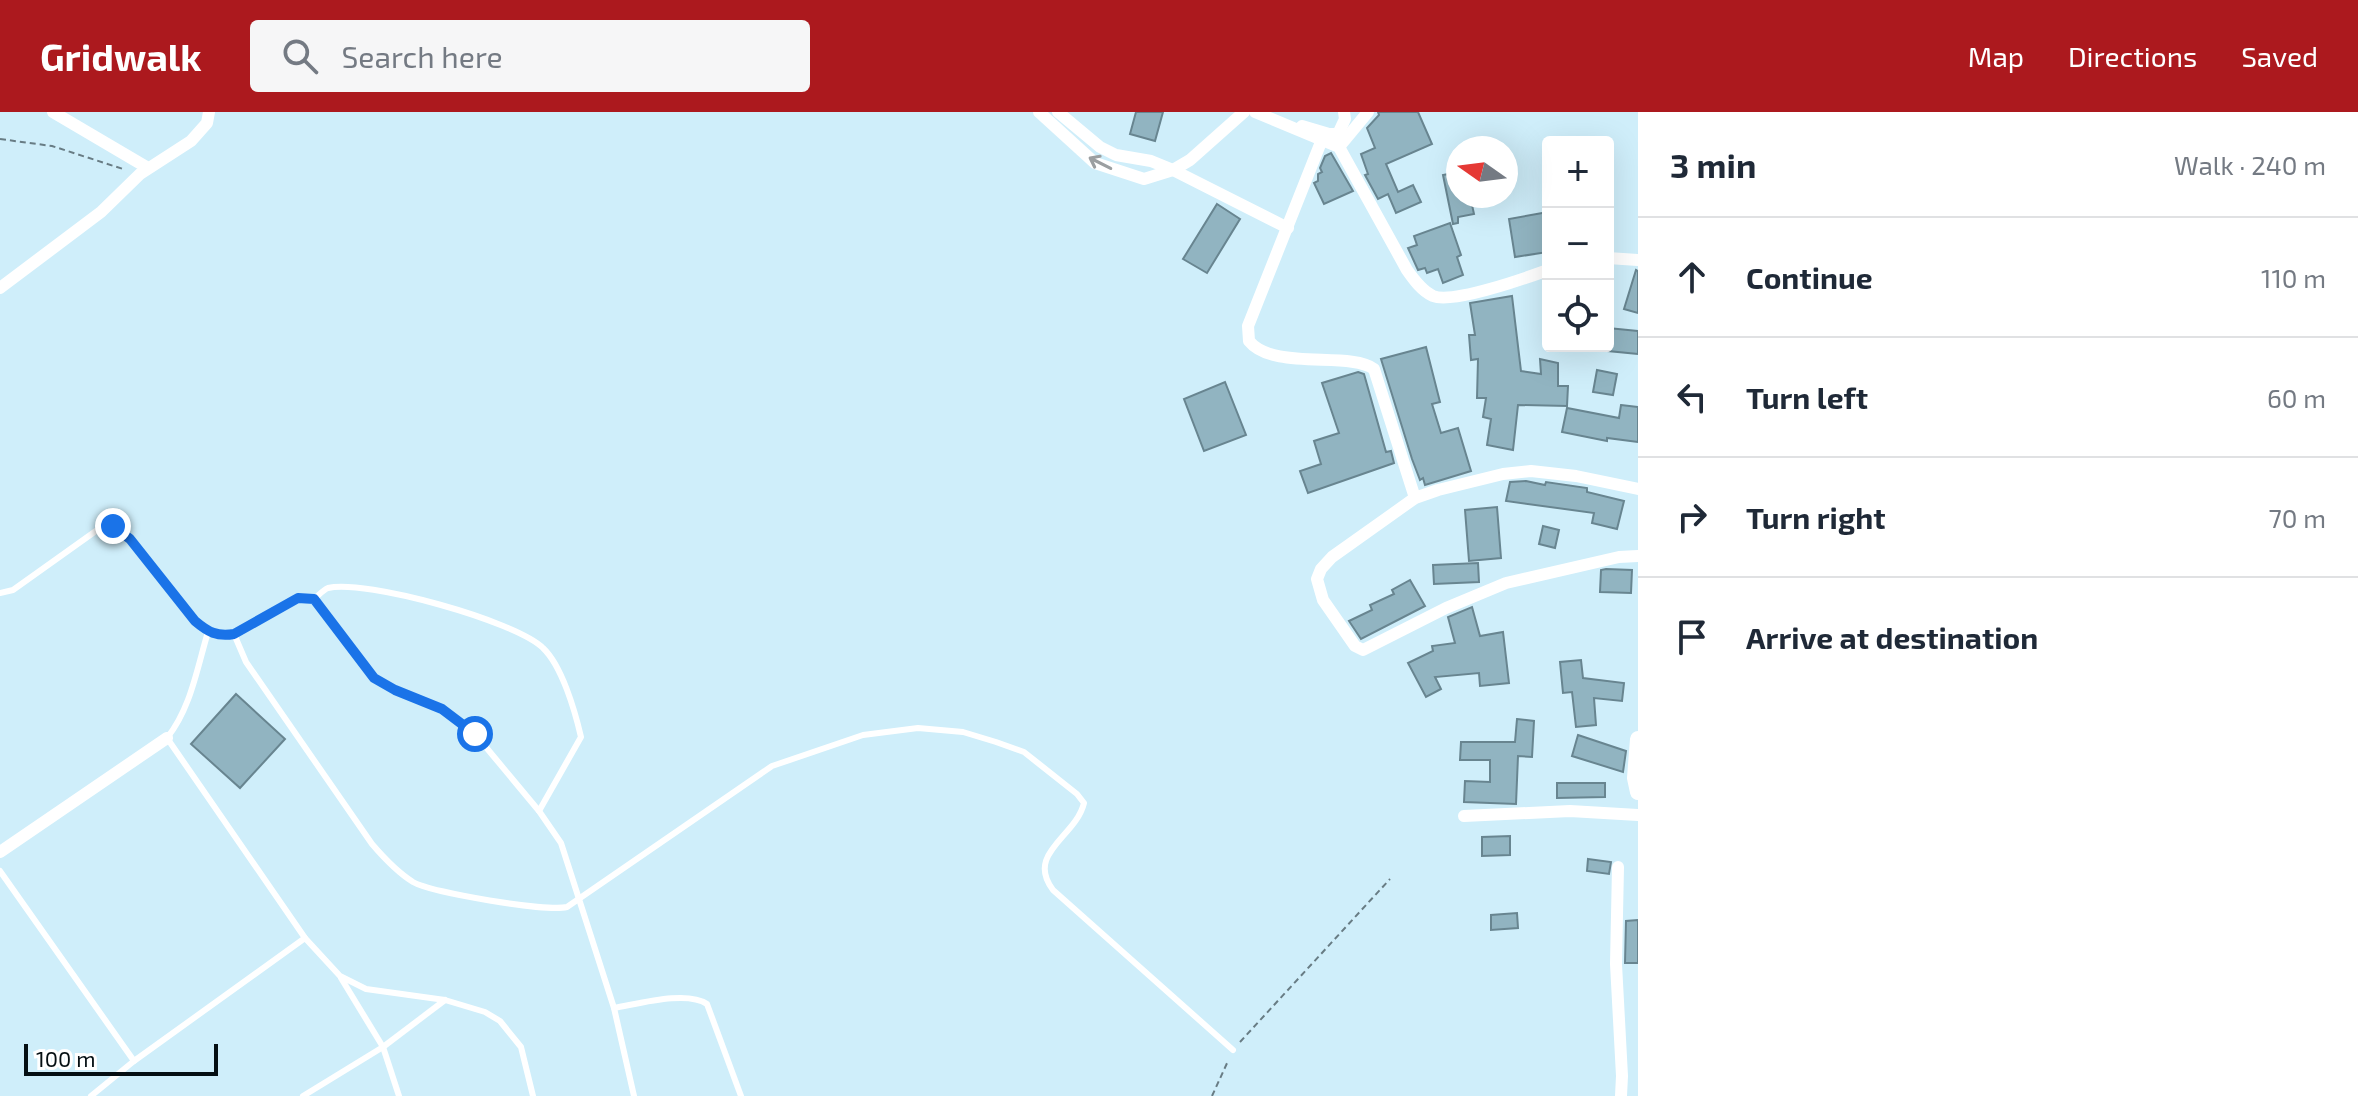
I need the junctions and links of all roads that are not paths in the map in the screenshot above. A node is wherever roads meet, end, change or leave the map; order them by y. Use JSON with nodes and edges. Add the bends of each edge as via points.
{"nodes":[{"id":1,"x":53,"y":112,"type":"edge"},
{"id":2,"x":209,"y":112,"type":"edge"},
{"id":3,"x":1039,"y":112,"type":"edge"},
{"id":4,"x":1058,"y":112,"type":"edge"},
{"id":5,"x":1244,"y":112,"type":"edge"},
{"id":6,"x":1255,"y":112,"type":"edge"},
{"id":7,"x":1274,"y":112,"type":"edge"},
{"id":8,"x":1344,"y":112,"type":"edge"},
{"id":9,"x":1368,"y":112,"type":"edge"},
{"id":10,"x":1341,"y":140,"type":"junction"},
{"id":11,"x":1321,"y":142,"type":"junction"},
{"id":12,"x":1173,"y":170,"type":"junction"},
{"id":13,"x":144,"y":171,"type":"junction"},
{"id":14,"x":1288,"y":228,"type":"junction"},
{"id":15,"x":1614,"y":258,"type":"edge"},
{"id":16,"x":1638,"y":260,"type":"edge"},
{"id":17,"x":1542,"y":272,"type":"edge"},
{"id":18,"x":0,"y":288,"type":"edge"},
{"id":19,"x":1638,"y":489,"type":"edge"},
{"id":20,"x":1415,"y":498,"type":"junction"},
{"id":21,"x":1638,"y":556,"type":"edge"},
{"id":22,"x":0,"y":593,"type":"edge"},
{"id":23,"x":314,"y":599,"type":"junction"},
{"id":24,"x":208,"y":632,"type":"junction"},
{"id":25,"x":234,"y":634,"type":"junction"},
{"id":26,"x":167,"y":738,"type":"junction"},
{"id":27,"x":1638,"y":739,"type":"edge"},
{"id":28,"x":1638,"y":792,"type":"edge"},
{"id":29,"x":539,"y":811,"type":"junction"},
{"id":30,"x":1638,"y":815,"type":"edge"},
{"id":31,"x":1464,"y":816,"type":"dead end"},
{"id":32,"x":0,"y":852,"type":"edge"},
{"id":33,"x":1618,"y":867,"type":"dead end"},
{"id":34,"x":0,"y":871,"type":"edge"},
{"id":35,"x":578,"y":900,"type":"junction"},
{"id":36,"x":305,"y":938,"type":"junction"},
{"id":37,"x":340,"y":976,"type":"junction"},
{"id":38,"x":445,"y":1000,"type":"junction"},
{"id":39,"x":614,"y":1008,"type":"junction"},
{"id":40,"x":383,"y":1047,"type":"junction"},
{"id":41,"x":1233,"y":1050,"type":"road end"},
{"id":42,"x":134,"y":1061,"type":"junction"},
{"id":43,"x":91,"y":1096,"type":"edge"},
{"id":44,"x":303,"y":1096,"type":"edge"},
{"id":45,"x":399,"y":1096,"type":"edge"},
{"id":46,"x":533,"y":1096,"type":"edge"},
{"id":47,"x":634,"y":1096,"type":"edge"},
{"id":48,"x":741,"y":1096,"type":"edge"},
{"id":49,"x":1621,"y":1096,"type":"edge"}],
"edges":[{"from":1,"to":13,"type":"street"},
{"from":2,"to":13,"type":"street","via":[[207,123],[191,141]]},
{"from":12,"to":3,"type":"street","one_way":true,"via":[[1144,179],[1095,163]]},
{"from":4,"to":12,"type":"street","via":[[1100,147]]},
{"from":5,"to":12,"type":"street"},
{"from":6,"to":11,"type":"street"},
{"from":7,"to":10,"type":"street"},
{"from":8,"to":10,"type":"street"},
{"from":9,"to":10,"type":"street"},
{"from":10,"to":11,"type":"street"},
{"from":10,"to":17,"type":"street","via":[[1407,270],[1433,296],[1470,294]]},
{"from":11,"to":14,"type":"street"},
{"from":12,"to":14,"type":"street"},
{"from":13,"to":18,"type":"street","via":[[101,212]]},
{"from":14,"to":20,"type":"street","via":[[1248,326],[1249,341],[1286,357],[1362,363],[1374,369]]},
{"from":15,"to":16,"type":"street"},
{"from":19,"to":20,"type":"street","via":[[1531,471]]},
{"from":20,"to":21,"type":"street","via":[[1332,557],[1317,579],[1323,600],[1359,649],[1369,649],[1506,583]]},
{"from":22,"to":24,"type":"lane","via":[[13,590],[100,528],[113,526]]},
{"from":23,"to":25,"type":"lane","via":[[298,598]]},
{"from":23,"to":29,"type":"lane","via":[[374,678],[460,721]]},
{"from":23,"to":29,"type":"lane","via":[[327,588],[380,589],[512,628],[544,648],[571,696],[581,737]]},
{"from":24,"to":25,"type":"lane"},
{"from":24,"to":26,"type":"lane","via":[[186,706]]},
{"from":25,"to":35,"type":"lane","via":[[246,662],[372,844],[403,874],[445,893],[560,909]]},
{"from":26,"to":32,"type":"street"},
{"from":26,"to":36,"type":"lane"},
{"from":27,"to":28,"type":"street"},
{"from":29,"to":35,"type":"lane","via":[[561,843]]},
{"from":30,"to":31,"type":"street","via":[[1570,811]]},
{"from":33,"to":49,"type":"street"},
{"from":34,"to":42,"type":"lane"},
{"from":35,"to":39,"type":"lane"},
{"from":35,"to":41,"type":"lane","via":[[772,766],[863,735],[918,728],[963,732],[1024,752],[1077,794],[1084,803],[1082,813],[1046,858],[1046,880]]},
{"from":36,"to":37,"type":"lane"},
{"from":36,"to":42,"type":"lane"},
{"from":37,"to":38,"type":"lane","via":[[366,989]]},
{"from":37,"to":40,"type":"lane"},
{"from":38,"to":40,"type":"lane"},
{"from":38,"to":46,"type":"lane","via":[[485,1012],[514,1035]]},
{"from":39,"to":47,"type":"lane"},
{"from":39,"to":48,"type":"lane","via":[[700,999],[711,1012]]},
{"from":40,"to":44,"type":"lane"},
{"from":40,"to":45,"type":"lane"},
{"from":42,"to":43,"type":"lane"}]}
